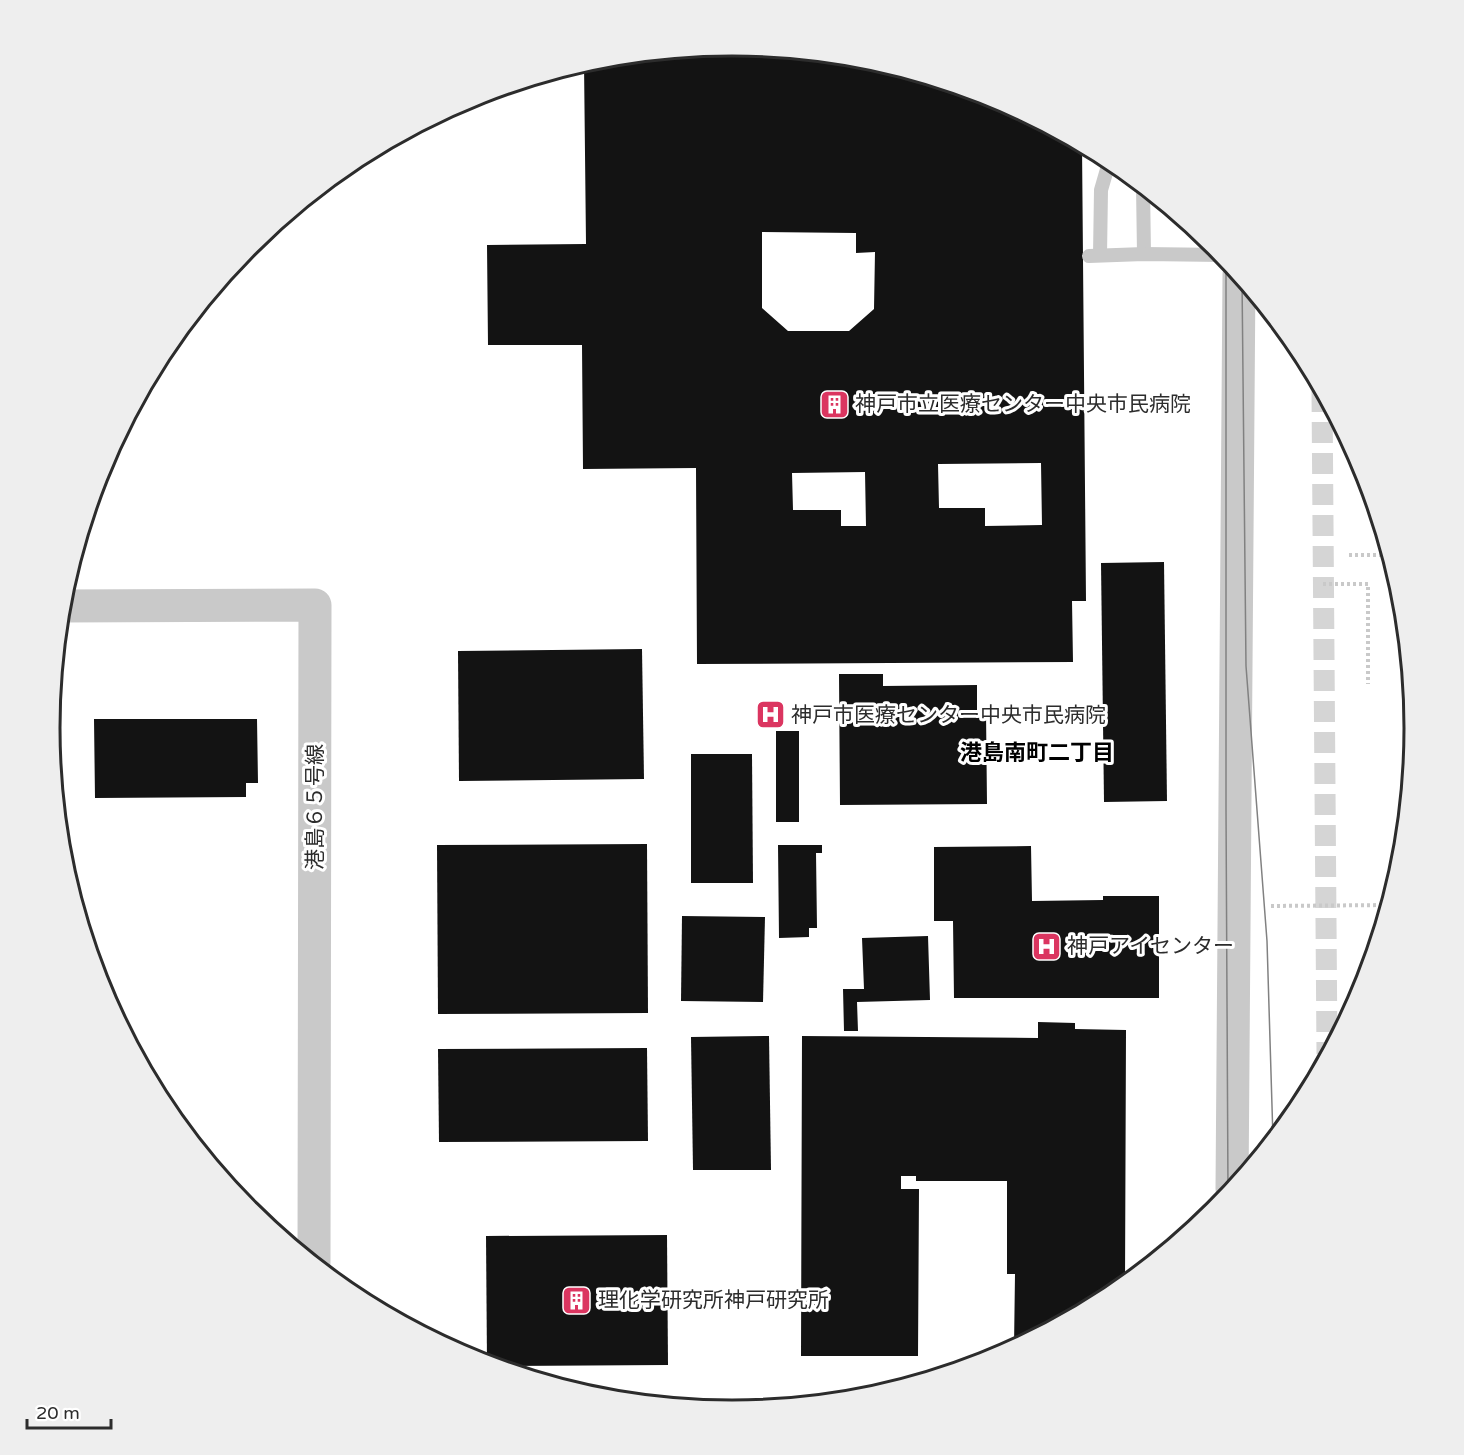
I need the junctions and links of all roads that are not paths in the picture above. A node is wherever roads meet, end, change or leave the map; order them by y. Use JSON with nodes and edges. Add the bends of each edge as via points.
{"nodes":[{"id":1,"x":1107,"y":170,"type":"edge"},
{"id":2,"x":1143,"y":196,"type":"edge"},
{"id":3,"x":1144,"y":254,"type":"junction"},
{"id":4,"x":1210,"y":255,"type":"edge"},
{"id":5,"x":1239,"y":286,"type":"edge"},
{"id":6,"x":71,"y":606,"type":"edge"},
{"id":7,"x":1232,"y":1176,"type":"edge"},
{"id":8,"x":314,"y":1254,"type":"edge"}],
"edges":[{"from":1,"to":3,"type":"lane","via":[[1095,255]]},
{"from":2,"to":3,"type":"lane"},
{"from":3,"to":4,"type":"lane"},
{"from":5,"to":7,"type":"street"},
{"from":6,"to":8,"type":"street","name":"港島６５号線","via":[[315,605]]}]}
